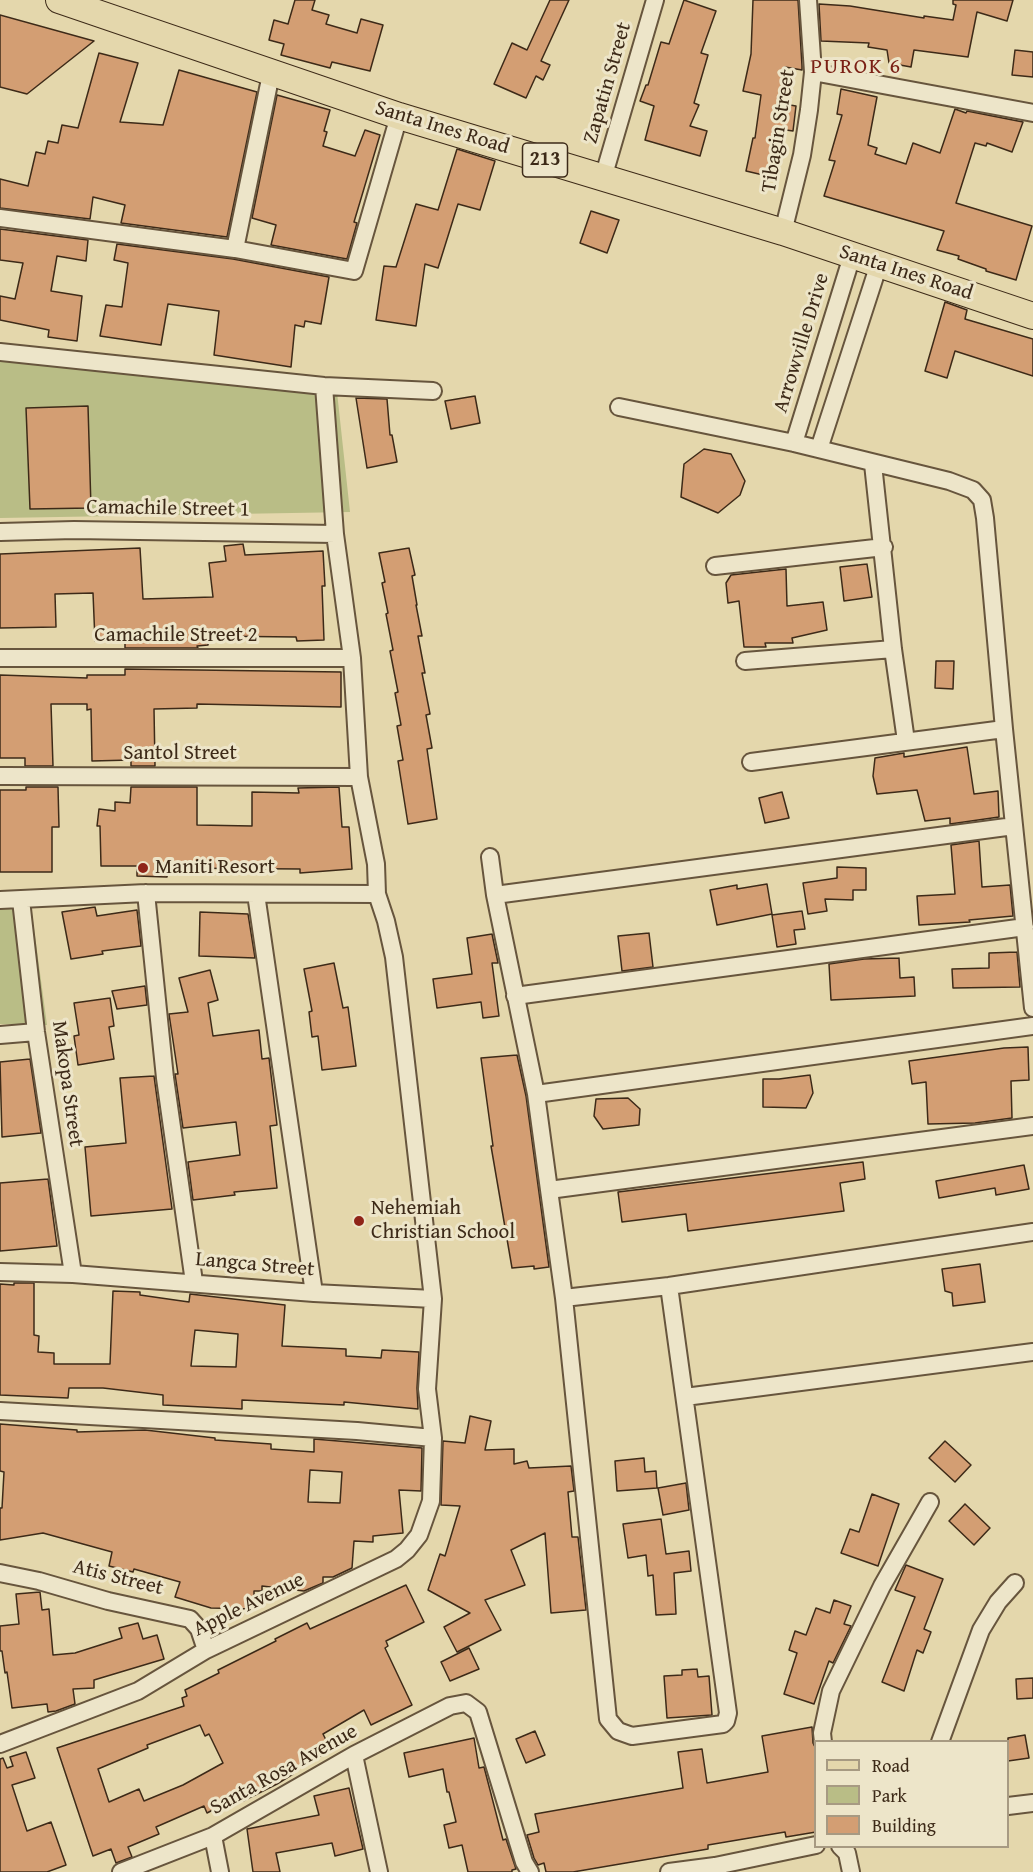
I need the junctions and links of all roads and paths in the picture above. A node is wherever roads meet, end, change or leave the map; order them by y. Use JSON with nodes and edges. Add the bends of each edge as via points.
{"nodes":[{"id":1,"x":59,"y":0,"type":"edge"},
{"id":2,"x":655,"y":0,"type":"edge"},
{"id":3,"x":808,"y":0,"type":"edge"},
{"id":4,"x":813,"y":72,"type":"junction"},
{"id":5,"x":271,"y":74,"type":"junction"},
{"id":6,"x":1033,"y":113,"type":"edge"},
{"id":7,"x":399,"y":116,"type":"junction"},
{"id":8,"x":603,"y":178,"type":"junction"},
{"id":9,"x":0,"y":218,"type":"edge"},
{"id":10,"x":783,"y":232,"type":"junction"},
{"id":11,"x":235,"y":249,"type":"junction"},
{"id":12,"x":852,"y":255,"type":"junction"},
{"id":13,"x":879,"y":264,"type":"junction"},
{"id":14,"x":1033,"y":316,"type":"edge"},
{"id":15,"x":831,"y":328,"type":"junction"},
{"id":16,"x":856,"y":336,"type":"junction"},
{"id":17,"x":0,"y":352,"type":"edge"},
{"id":18,"x":813,"y":383,"type":"junction"},
{"id":19,"x":324,"y":387,"type":"junction"},
{"id":20,"x":838,"y":390,"type":"junction"},
{"id":21,"x":433,"y":391,"type":"dead end"},
{"id":22,"x":619,"y":407,"type":"dead end"},
{"id":23,"x":794,"y":443,"type":"junction"},
{"id":24,"x":819,"y":449,"type":"junction"},
{"id":25,"x":873,"y":464,"type":"junction"},
{"id":26,"x":0,"y":532,"type":"edge"},
{"id":27,"x":334,"y":534,"type":"junction"},
{"id":28,"x":884,"y":547,"type":"junction"},
{"id":29,"x":715,"y":566,"type":"dead end"},
{"id":30,"x":894,"y":649,"type":"junction"},
{"id":31,"x":0,"y":658,"type":"edge"},
{"id":32,"x":352,"y":658,"type":"junction"},
{"id":33,"x":745,"y":661,"type":"dead end"},
{"id":34,"x":1004,"y":729,"type":"junction"},
{"id":35,"x":906,"y":741,"type":"junction"},
{"id":36,"x":751,"y":762,"type":"dead end"},
{"id":37,"x":0,"y":776,"type":"edge"},
{"id":38,"x":360,"y":777,"type":"junction"},
{"id":39,"x":1014,"y":826,"type":"junction"},
{"id":40,"x":490,"y":857,"type":"dead end"},
{"id":41,"x":147,"y":893,"type":"junction"},
{"id":42,"x":256,"y":894,"type":"junction"},
{"id":43,"x":377,"y":894,"type":"junction"},
{"id":44,"x":495,"y":895,"type":"junction"},
{"id":45,"x":0,"y":900,"type":"edge"},
{"id":46,"x":21,"y":900,"type":"junction"},
{"id":47,"x":1025,"y":927,"type":"junction"},
{"id":48,"x":515,"y":996,"type":"junction"},
{"id":49,"x":1033,"y":1008,"type":"edge"},
{"id":50,"x":1033,"y":1026,"type":"edge"},
{"id":51,"x":36,"y":1032,"type":"junction"},
{"id":52,"x":0,"y":1035,"type":"edge"},
{"id":53,"x":536,"y":1094,"type":"junction"},
{"id":54,"x":1033,"y":1126,"type":"edge"},
{"id":55,"x":549,"y":1190,"type":"junction"},
{"id":56,"x":1033,"y":1232,"type":"edge"},
{"id":57,"x":0,"y":1272,"type":"edge"},
{"id":58,"x":73,"y":1274,"type":"junction"},
{"id":59,"x":194,"y":1282,"type":"junction"},
{"id":60,"x":669,"y":1286,"type":"junction"},
{"id":61,"x":314,"y":1293,"type":"junction"},
{"id":62,"x":564,"y":1298,"type":"junction"},
{"id":63,"x":433,"y":1299,"type":"junction"},
{"id":64,"x":1033,"y":1352,"type":"edge"},
{"id":65,"x":685,"y":1396,"type":"junction"},
{"id":66,"x":0,"y":1411,"type":"edge"},
{"id":67,"x":433,"y":1438,"type":"junction"},
{"id":68,"x":930,"y":1502,"type":"dead end"},
{"id":69,"x":0,"y":1573,"type":"edge"},
{"id":70,"x":1015,"y":1583,"type":"dead end"},
{"id":71,"x":206,"y":1650,"type":"junction"},
{"id":72,"x":823,"y":1740,"type":"edge"},
{"id":73,"x":941,"y":1740,"type":"edge"},
{"id":74,"x":0,"y":1744,"type":"edge"},
{"id":75,"x":354,"y":1755,"type":"junction"},
{"id":76,"x":1033,"y":1803,"type":"edge"},
{"id":77,"x":1009,"y":1806,"type":"edge"},
{"id":78,"x":213,"y":1836,"type":"junction"},
{"id":79,"x":814,"y":1845,"type":"edge"},
{"id":80,"x":842,"y":1848,"type":"edge"},
{"id":81,"x":121,"y":1872,"type":"edge"},
{"id":82,"x":220,"y":1872,"type":"edge"},
{"id":83,"x":379,"y":1872,"type":"edge"},
{"id":84,"x":530,"y":1872,"type":"edge"},
{"id":85,"x":669,"y":1872,"type":"edge"},
{"id":86,"x":851,"y":1872,"type":"edge"}],
"edges":[{"from":1,"to":5,"type":"main road","name":"Santa Ines Road","number":"213"},
{"from":2,"to":8,"type":"street","name":"Zapatin Street"},
{"from":3,"to":4,"type":"street","name":"Tibagin Street"},
{"from":4,"to":6,"type":"street"},
{"from":4,"to":10,"type":"street","name":"Tibagin Street","via":[[802,155]]},
{"from":5,"to":7,"type":"main road","name":"Santa Ines Road","number":"213"},
{"from":5,"to":11,"type":"street"},
{"from":7,"to":8,"type":"main road","name":"Santa Ines Road","number":"213"},
{"from":7,"to":11,"type":"street","via":[[354,271]]},
{"from":8,"to":10,"type":"main road","name":"Santa Ines Road","number":"213"},
{"from":9,"to":11,"type":"street"},
{"from":10,"to":12,"type":"main road","name":"Santa Ines Road","number":"213"},
{"from":12,"to":13,"type":"main road","name":"Santa Ines Road","number":"213"},
{"from":12,"to":15,"type":"street","name":"Arrowville Drive"},
{"from":13,"to":14,"type":"main road","name":"Santa Ines Road","number":"213"},
{"from":13,"to":16,"type":"street"},
{"from":15,"to":16,"type":"street"},
{"from":15,"to":18,"type":"street","name":"Arrowville Drive"},
{"from":16,"to":20,"type":"street"},
{"from":17,"to":19,"type":"street"},
{"from":18,"to":20,"type":"street"},
{"from":18,"to":23,"type":"street","name":"Arrowville Drive"},
{"from":19,"to":21,"type":"street"},
{"from":19,"to":27,"type":"street","name":"Apple Avenue"},
{"from":20,"to":24,"type":"street"},
{"from":22,"to":23,"type":"street"},
{"from":23,"to":24,"type":"street"},
{"from":24,"to":25,"type":"street"},
{"from":25,"to":28,"type":"street"},
{"from":25,"to":34,"type":"street","via":[[949,481],[973,490],[982,500]]},
{"from":26,"to":27,"type":"street","name":"Camachile Street 1"},
{"from":27,"to":32,"type":"street","name":"Apple Avenue"},
{"from":28,"to":29,"type":"street"},
{"from":28,"to":30,"type":"street"},
{"from":30,"to":33,"type":"street"},
{"from":30,"to":35,"type":"street"},
{"from":31,"to":32,"type":"street","name":"Camachile Street 2"},
{"from":32,"to":38,"type":"street","name":"Apple Avenue"},
{"from":34,"to":35,"type":"street"},
{"from":34,"to":39,"type":"street"},
{"from":35,"to":36,"type":"street"},
{"from":37,"to":38,"type":"street","name":"Santol Street"},
{"from":38,"to":43,"type":"street","name":"Apple Avenue","via":[[376,864]]},
{"from":39,"to":44,"type":"street"},
{"from":39,"to":47,"type":"street"},
{"from":40,"to":44,"type":"street"},
{"from":41,"to":42,"type":"street"},
{"from":41,"to":46,"type":"street"},
{"from":41,"to":59,"type":"street","via":[[165,1078]]},
{"from":42,"to":43,"type":"street"},
{"from":42,"to":61,"type":"street"},
{"from":43,"to":63,"type":"street","name":"Apple Avenue","via":[[394,957]]},
{"from":44,"to":48,"type":"street"},
{"from":45,"to":46,"type":"street"},
{"from":46,"to":51,"type":"street","name":"Makopa Street"},
{"from":47,"to":48,"type":"street"},
{"from":47,"to":49,"type":"street"},
{"from":48,"to":53,"type":"street"},
{"from":50,"to":53,"type":"street"},
{"from":51,"to":52,"type":"street"},
{"from":51,"to":58,"type":"street","name":"Makopa Street"},
{"from":53,"to":55,"type":"street"},
{"from":54,"to":55,"type":"street"},
{"from":55,"to":62,"type":"street"},
{"from":56,"to":60,"type":"street"},
{"from":57,"to":58,"type":"street","name":"Langca Street"},
{"from":58,"to":59,"type":"street","name":"Langca Street"},
{"from":59,"to":61,"type":"street","name":"Langca Street"},
{"from":60,"to":62,"type":"street"},
{"from":60,"to":65,"type":"street"},
{"from":61,"to":63,"type":"street","name":"Langca Street"},
{"from":62,"to":65,"type":"street","via":[[608,1719],[618,1731],[632,1736],[723,1724],[728,1713]]},
{"from":63,"to":67,"type":"street","name":"Apple Avenue","via":[[427,1389]]},
{"from":64,"to":65,"type":"street"},
{"from":66,"to":67,"type":"street"},
{"from":67,"to":71,"type":"street","name":"Apple Avenue","via":[[431,1501],[418,1535],[407,1550],[396,1559]]},
{"from":68,"to":72,"type":"street","via":[[882,1586],[831,1691]]},
{"from":69,"to":71,"type":"street","name":"Atis Street","via":[[190,1619],[199,1629]]},
{"from":70,"to":73,"type":"street","via":[[981,1630]]},
{"from":71,"to":74,"type":"street","name":"Apple Avenue","via":[[138,1691]]},
{"from":75,"to":78,"type":"street","name":"Santa Rosa Avenue"},
{"from":75,"to":83,"type":"street"},
{"from":75,"to":84,"type":"street","name":"Santa Rosa Avenue","via":[[450,1706],[466,1703],[478,1712]]},
{"from":76,"to":77,"type":"street"},
{"from":78,"to":81,"type":"street","name":"Santa Rosa Avenue"},
{"from":78,"to":82,"type":"street"},
{"from":79,"to":85,"type":"street"},
{"from":80,"to":86,"type":"street"}]}
